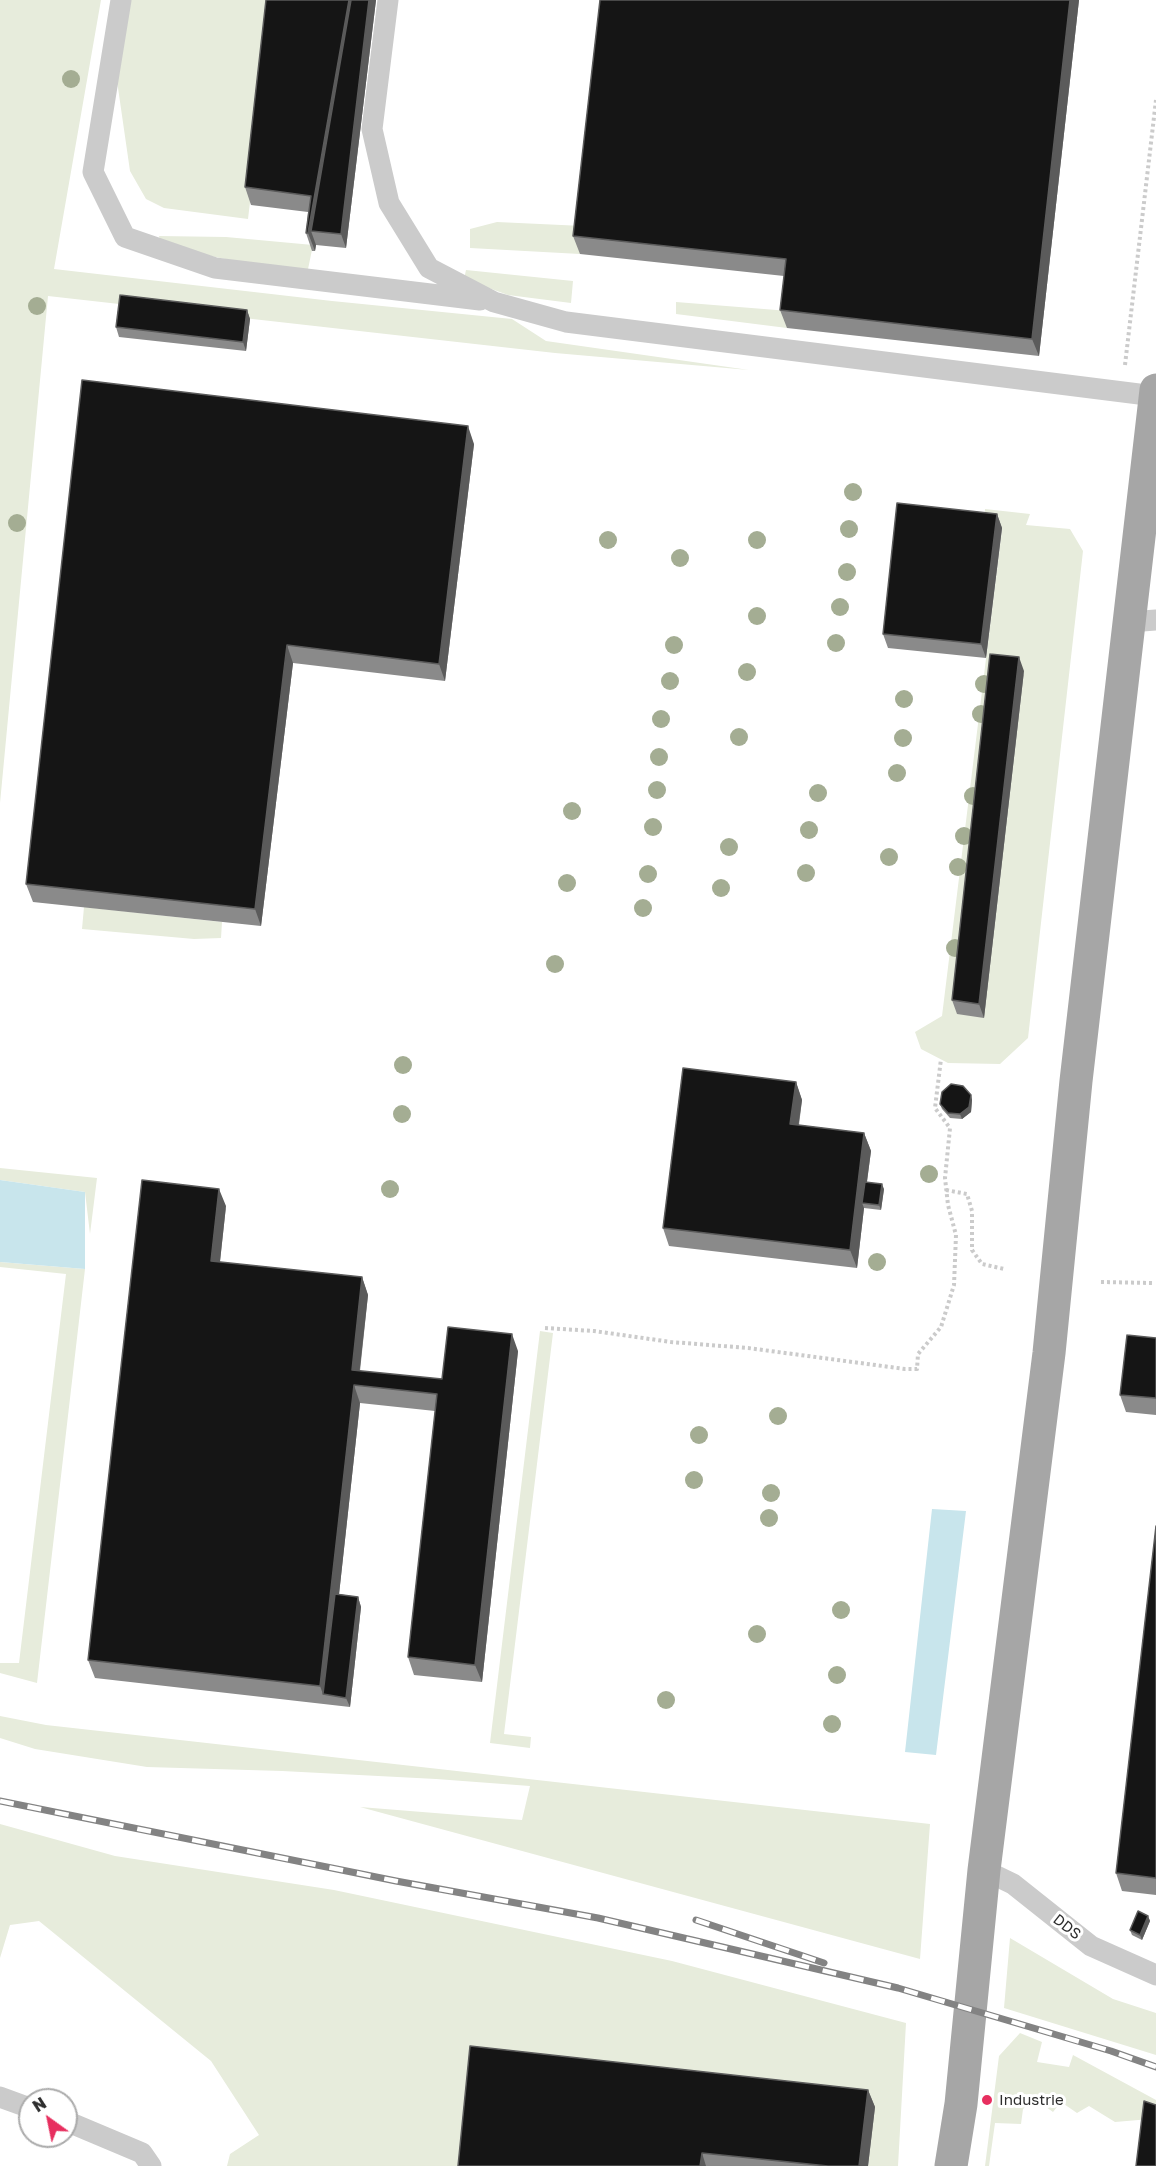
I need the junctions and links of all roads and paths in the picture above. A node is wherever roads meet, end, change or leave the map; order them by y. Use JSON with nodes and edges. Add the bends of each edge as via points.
{"nodes":[{"id":1,"x":120,"y":0,"type":"edge"},
{"id":2,"x":388,"y":0,"type":"edge"},
{"id":3,"x":1156,"y":100,"type":"edge"},
{"id":4,"x":495,"y":302,"type":"junction"},
{"id":5,"x":1127,"y":353,"type":"dead end"},
{"id":6,"x":1156,"y":390,"type":"edge"},
{"id":7,"x":1155,"y":396,"type":"edge"},
{"id":8,"x":1143,"y":621,"type":"edge"},
{"id":9,"x":941,"y":1059,"type":"dead end"},
{"id":10,"x":946,"y":1190,"type":"junction"},
{"id":11,"x":1004,"y":1269,"type":"dead end"},
{"id":12,"x":1101,"y":1282,"type":"dead end"},
{"id":13,"x":1152,"y":1283,"type":"dead end"},
{"id":14,"x":545,"y":1328,"type":"dead end"},
{"id":15,"x":984,"y":1870,"type":"junction"},
{"id":16,"x":1156,"y":1975,"type":"edge"},
{"id":17,"x":0,"y":2097,"type":"edge"},
{"id":18,"x":18,"y":2104,"type":"edge"},
{"id":19,"x":78,"y":2126,"type":"edge"},
{"id":20,"x":151,"y":2166,"type":"edge"},
{"id":21,"x":951,"y":2166,"type":"edge"}],
"edges":[{"from":1,"to":4,"type":"lane","via":[[93,172],[125,237],[215,268]]},
{"from":2,"to":4,"type":"lane","via":[[372,129],[389,203],[429,268]]},
{"from":3,"to":5,"type":"path"},
{"from":4,"to":7,"type":"lane","via":[[566,322]]},
{"from":6,"to":7,"type":"main road"},
{"from":7,"to":8,"type":"main road"},
{"from":8,"to":15,"type":"main road","via":[[1076,1081],[1048,1353]]},
{"from":9,"to":10,"type":"path","via":[[935,1108],[950,1128]]},
{"from":10,"to":11,"type":"path","via":[[967,1194],[972,1211],[972,1250],[982,1264]]},
{"from":10,"to":14,"type":"path","via":[[956,1235],[954,1285],[941,1327],[918,1354],[917,1369]]},
{"from":12,"to":13,"type":"path"},
{"from":15,"to":16,"type":"lane","name":"DDS","via":[[1013,1884],[1091,1946]]},
{"from":15,"to":21,"type":"main road","via":[[961,2104]]},
{"from":17,"to":18,"type":"lane"},
{"from":19,"to":20,"type":"lane","via":[[142,2153]]}]}
